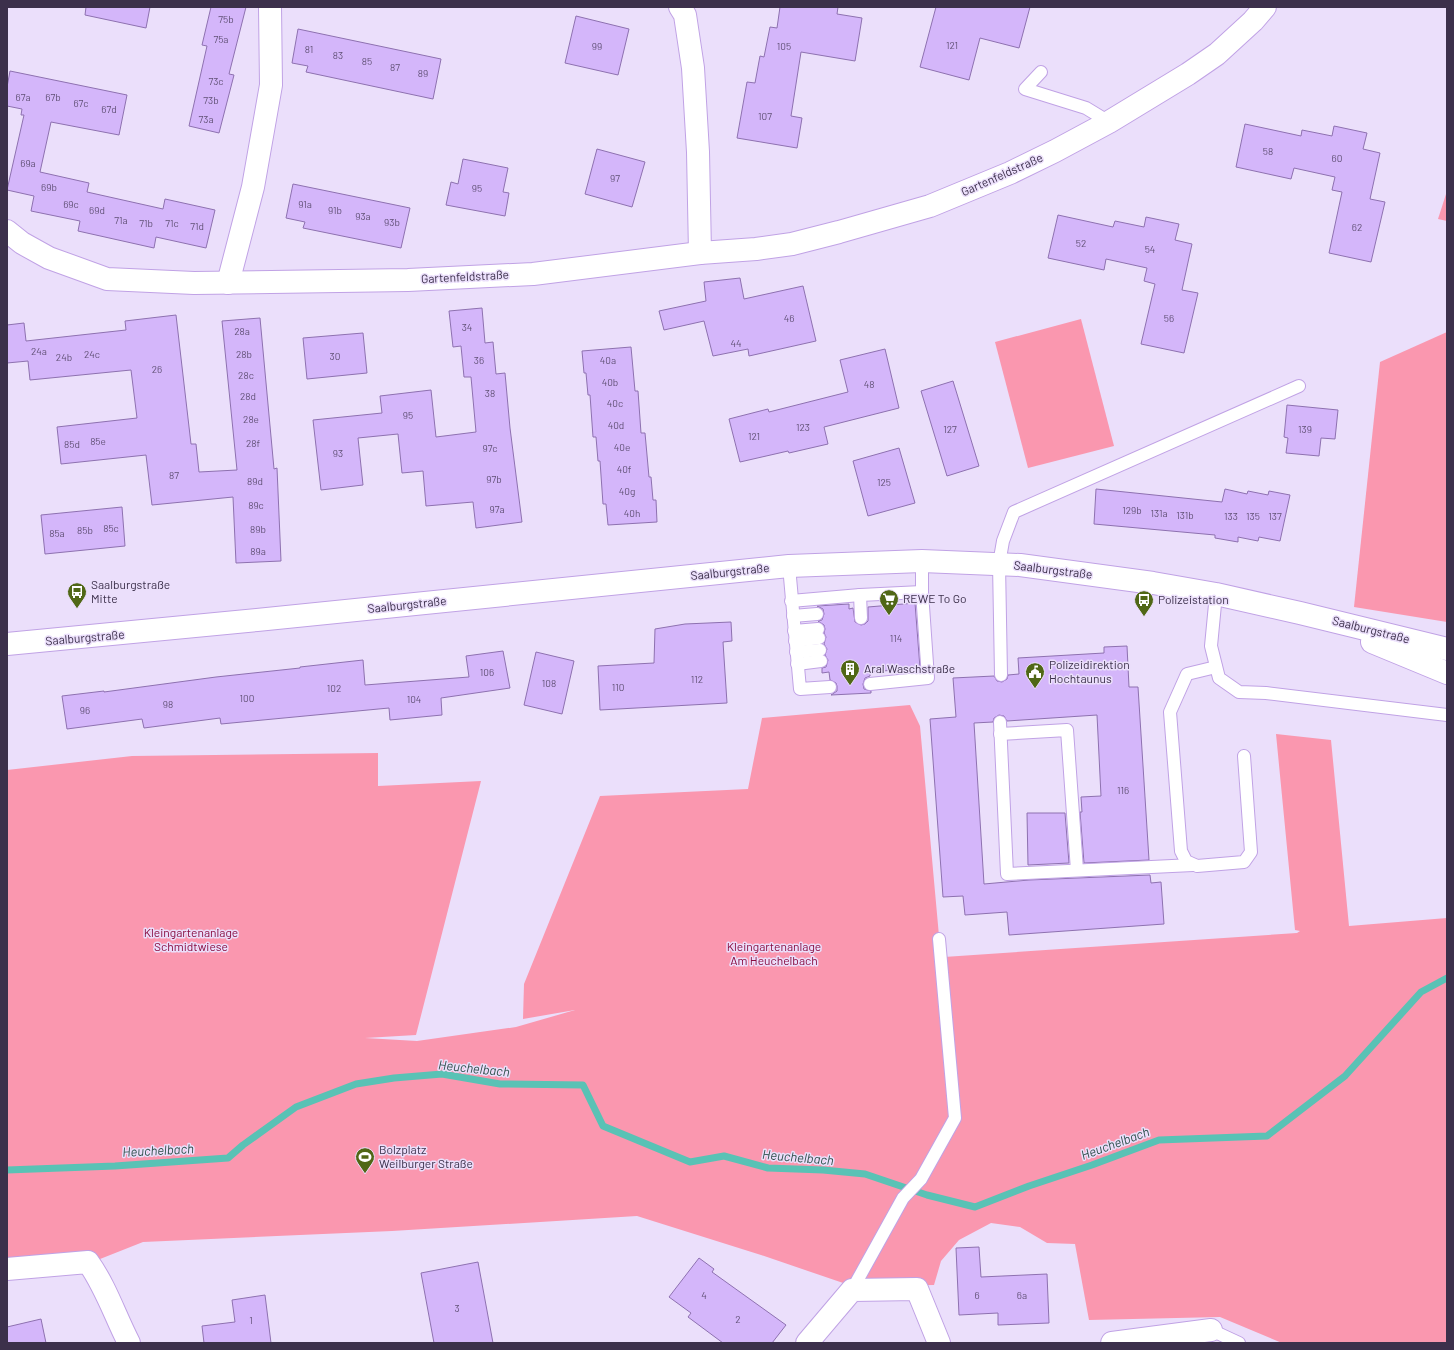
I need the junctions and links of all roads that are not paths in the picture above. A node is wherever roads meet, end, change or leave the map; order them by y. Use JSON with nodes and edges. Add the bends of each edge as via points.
{"nodes":[{"id":1,"x":270,"y":7,"type":"edge"},
{"id":2,"x":680,"y":7,"type":"edge"},
{"id":3,"x":1265,"y":7,"type":"edge"},
{"id":4,"x":1041,"y":72,"type":"dead end"},
{"id":5,"x":1109,"y":122,"type":"junction"},
{"id":6,"x":7,"y":231,"type":"edge"},
{"id":7,"x":700,"y":253,"type":"junction"},
{"id":8,"x":228,"y":283,"type":"junction"},
{"id":9,"x":1299,"y":386,"type":"dead end"},
{"id":10,"x":922,"y":562,"type":"junction"},
{"id":11,"x":1000,"y":564,"type":"junction"},
{"id":12,"x":788,"y":566,"type":"junction"},
{"id":13,"x":922,"y":592,"type":"junction"},
{"id":14,"x":1216,"y":594,"type":"junction"},
{"id":15,"x":860,"y":595,"type":"junction"},
{"id":16,"x":791,"y":601,"type":"junction"},
{"id":17,"x":857,"y":613,"type":"dead end"},
{"id":18,"x":1300,"y":613,"type":"junction"},
{"id":19,"x":817,"y":614,"type":"dead end"},
{"id":20,"x":792,"y":616,"type":"junction"},
{"id":21,"x":7,"y":644,"type":"edge"},
{"id":22,"x":796,"y":647,"type":"junction"},
{"id":23,"x":1447,"y":649,"type":"edge"},
{"id":24,"x":1216,"y":667,"type":"junction"},
{"id":25,"x":1447,"y":673,"type":"edge"},
{"id":26,"x":1001,"y":675,"type":"dead end"},
{"id":27,"x":870,"y":684,"type":"dead end"},
{"id":28,"x":830,"y":687,"type":"dead end"},
{"id":29,"x":1447,"y":715,"type":"edge"},
{"id":30,"x":1244,"y":756,"type":"dead end"},
{"id":31,"x":1193,"y":865,"type":"junction"},
{"id":32,"x":1077,"y":870,"type":"junction"},
{"id":33,"x":940,"y":939,"type":"dead end"},
{"id":34,"x":7,"y":1269,"type":"edge"},
{"id":35,"x":852,"y":1290,"type":"junction"},
{"id":36,"x":1211,"y":1330,"type":"joint"},
{"id":37,"x":129,"y":1343,"type":"edge"},
{"id":38,"x":807,"y":1343,"type":"edge"},
{"id":39,"x":939,"y":1343,"type":"edge"},
{"id":40,"x":1112,"y":1343,"type":"edge"},
{"id":41,"x":1239,"y":1343,"type":"edge"}],
"edges":[{"from":1,"to":8,"type":"street","via":[[271,85],[253,187]]},
{"from":2,"to":7,"type":"street","via":[[685,15],[693,68]]},
{"from":3,"to":5,"type":"street","name":"Gartenfeldstraße","via":[[1217,54]]},
{"from":4,"to":5,"type":"lane","via":[[1025,89],[1086,108]]},
{"from":5,"to":7,"type":"street","name":"Gartenfeldstraße","via":[[1010,173],[930,206],[792,244],[756,250]]},
{"from":6,"to":8,"type":"street","name":"Gartenfeldstraße","via":[[22,244],[49,258],[107,279]]},
{"from":7,"to":8,"type":"street","name":"Gartenfeldstraße","via":[[533,274],[408,280]]},
{"from":9,"to":11,"type":"lane","via":[[1014,512],[1003,541]]},
{"from":10,"to":11,"type":"street","name":"Saalburgstraße"},
{"from":10,"to":12,"type":"street","name":"Saalburgstraße"},
{"from":10,"to":13,"type":"lane"},
{"from":11,"to":14,"type":"street","name":"Saalburgstraße","via":[[1080,572]]},
{"from":11,"to":26,"type":"lane"},
{"from":12,"to":16,"type":"lane"},
{"from":12,"to":21,"type":"street","name":"Saalburgstraße","via":[[138,633]]},
{"from":13,"to":15,"type":"lane"},
{"from":13,"to":27,"type":"lane","via":[[928,678]]},
{"from":14,"to":18,"type":"street","name":"Saalburgstraße"},
{"from":14,"to":24,"type":"lane","via":[[1211,646]]},
{"from":15,"to":16,"type":"lane"},
{"from":15,"to":17,"type":"lane"},
{"from":16,"to":20,"type":"lane"},
{"from":18,"to":23,"type":"street","name":"Saalburgstraße"},
{"from":18,"to":25,"type":"street"},
{"from":19,"to":20,"type":"lane"},
{"from":20,"to":22,"type":"lane"},
{"from":22,"to":22,"type":"lane","via":[[820,644]]},
{"from":22,"to":28,"type":"lane","via":[[800,689]]},
{"from":24,"to":29,"type":"lane","via":[[1219,678],[1238,692],[1266,693]]},
{"from":24,"to":31,"type":"lane","via":[[1187,674],[1170,712],[1180,850],[1186,861]]},
{"from":30,"to":31,"type":"lane","via":[[1251,852],[1244,862]]},
{"from":31,"to":32,"type":"lane"},
{"from":32,"to":32,"type":"lane","via":[[1067,730],[1000,728],[1007,874]]},
{"from":33,"to":35,"type":"lane","via":[[955,1118],[921,1179],[903,1198]]},
{"from":34,"to":37,"type":"street","via":[[88,1262],[108,1296]]},
{"from":35,"to":38,"type":"street"},
{"from":35,"to":39,"type":"street","via":[[917,1289]]},
{"from":36,"to":40,"type":"street"},
{"from":36,"to":41,"type":"lane"}]}
